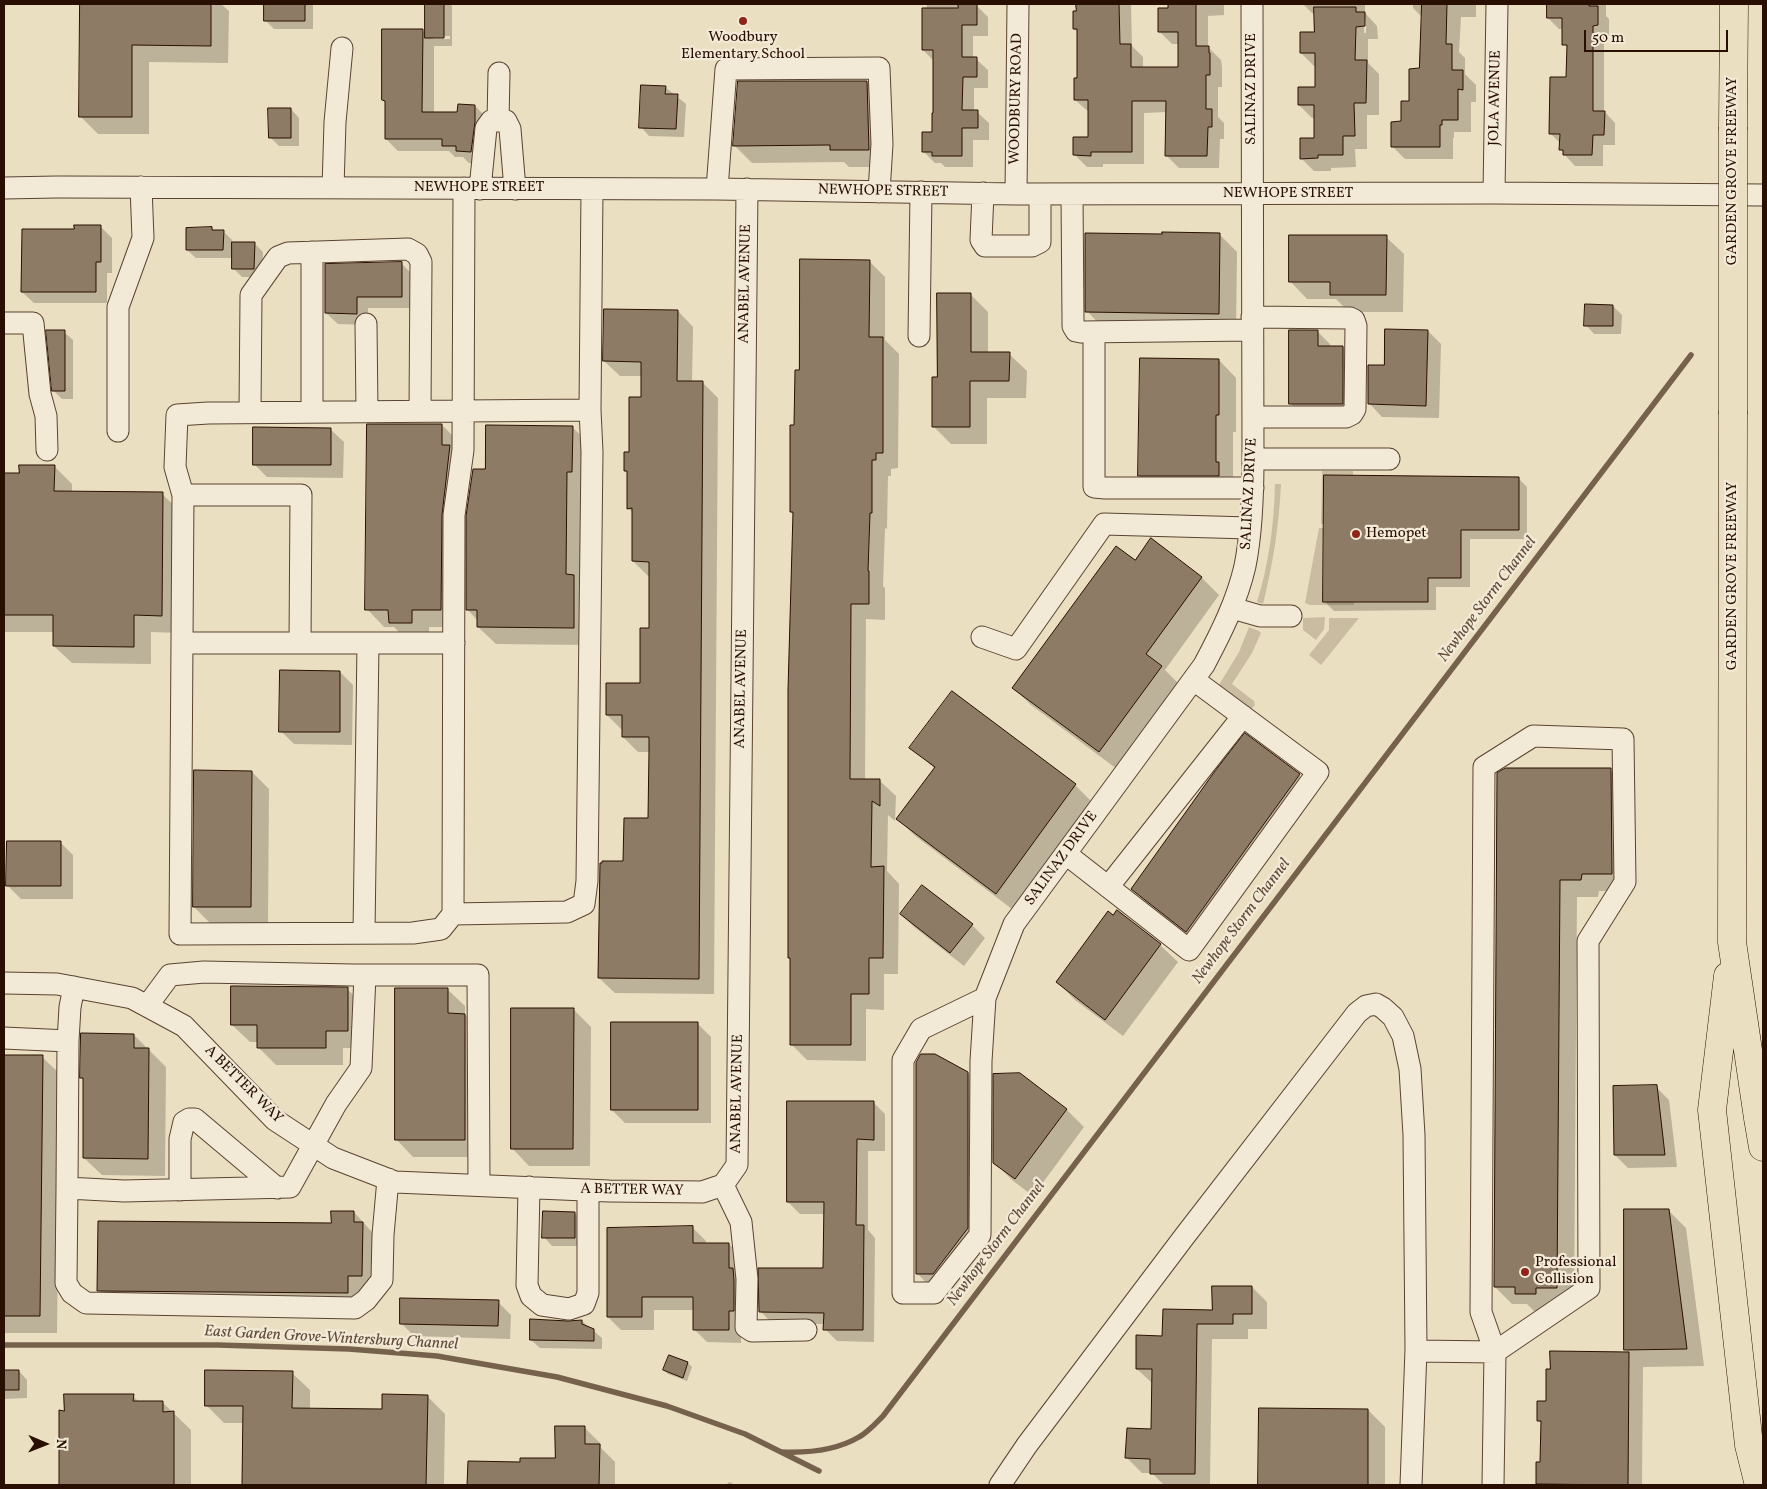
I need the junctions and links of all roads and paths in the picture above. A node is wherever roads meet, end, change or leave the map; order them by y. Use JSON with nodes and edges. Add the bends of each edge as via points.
{"nodes":[{"id":1,"x":1018,"y":4,"type":"edge"},
{"id":2,"x":1252,"y":4,"type":"edge"},
{"id":3,"x":1497,"y":4,"type":"edge"},
{"id":4,"x":1734,"y":4,"type":"edge"},
{"id":5,"x":342,"y":48,"type":"dead end"},
{"id":6,"x":499,"y":74,"type":"dead end"},
{"id":7,"x":498,"y":121,"type":"junction"},
{"id":8,"x":141,"y":187,"type":"junction"},
{"id":9,"x":4,"y":188,"type":"edge"},
{"id":10,"x":333,"y":188,"type":"junction"},
{"id":11,"x":472,"y":188,"type":"junction"},
{"id":12,"x":515,"y":189,"type":"junction"},
{"id":13,"x":592,"y":189,"type":"junction"},
{"id":14,"x":716,"y":189,"type":"junction"},
{"id":15,"x":747,"y":190,"type":"junction"},
{"id":16,"x":879,"y":192,"type":"junction"},
{"id":17,"x":921,"y":192,"type":"junction"},
{"id":18,"x":983,"y":193,"type":"junction"},
{"id":19,"x":1494,"y":193,"type":"junction"},
{"id":20,"x":1016,"y":194,"type":"junction"},
{"id":21,"x":1040,"y":194,"type":"junction"},
{"id":22,"x":1072,"y":194,"type":"junction"},
{"id":23,"x":1252,"y":194,"type":"junction"},
{"id":24,"x":1763,"y":196,"type":"edge"},
{"id":25,"x":312,"y":252,"type":"junction"},
{"id":26,"x":4,"y":323,"type":"edge"},
{"id":27,"x":1252,"y":323,"type":"junction"},
{"id":28,"x":366,"y":324,"type":"dead end"},
{"id":29,"x":1094,"y":332,"type":"junction"},
{"id":30,"x":919,"y":336,"type":"dead end"},
{"id":31,"x":463,"y":410,"type":"junction"},
{"id":32,"x":590,"y":410,"type":"junction"},
{"id":33,"x":367,"y":411,"type":"junction"},
{"id":34,"x":420,"y":411,"type":"junction"},
{"id":35,"x":250,"y":412,"type":"junction"},
{"id":36,"x":312,"y":412,"type":"junction"},
{"id":37,"x":1253,"y":417,"type":"junction"},
{"id":38,"x":118,"y":432,"type":"dead end"},
{"id":39,"x":47,"y":450,"type":"dead end"},
{"id":40,"x":1253,"y":459,"type":"junction"},
{"id":41,"x":1389,"y":459,"type":"dead end"},
{"id":42,"x":1253,"y":488,"type":"junction"},
{"id":43,"x":183,"y":495,"type":"junction"},
{"id":44,"x":1250,"y":528,"type":"junction"},
{"id":45,"x":1232,"y":608,"type":"junction"},
{"id":46,"x":1291,"y":616,"type":"dead end"},
{"id":47,"x":982,"y":637,"type":"dead end"},
{"id":48,"x":182,"y":643,"type":"junction"},
{"id":49,"x":300,"y":643,"type":"junction"},
{"id":50,"x":368,"y":643,"type":"junction"},
{"id":51,"x":454,"y":643,"type":"junction"},
{"id":52,"x":1194,"y":680,"type":"junction"},
{"id":53,"x":1243,"y":716,"type":"junction"},
{"id":54,"x":1066,"y":854,"type":"junction"},
{"id":55,"x":1108,"y":887,"type":"junction"},
{"id":56,"x":453,"y":914,"type":"junction"},
{"id":57,"x":364,"y":933,"type":"junction"},
{"id":58,"x":1732,"y":942,"type":"junction"},
{"id":59,"x":364,"y":975,"type":"junction"},
{"id":60,"x":4,"y":984,"type":"edge"},
{"id":61,"x":74,"y":987,"type":"junction"},
{"id":62,"x":986,"y":998,"type":"junction"},
{"id":63,"x":147,"y":1006,"type":"junction"},
{"id":64,"x":4,"y":1038,"type":"edge"},
{"id":65,"x":68,"y":1041,"type":"junction"},
{"id":66,"x":313,"y":1145,"type":"junction"},
{"id":67,"x":1763,"y":1146,"type":"edge"},
{"id":68,"x":388,"y":1179,"type":"junction"},
{"id":69,"x":479,"y":1185,"type":"junction"},
{"id":70,"x":723,"y":1185,"type":"junction"},
{"id":71,"x":529,"y":1187,"type":"junction"},
{"id":72,"x":67,"y":1188,"type":"junction"},
{"id":73,"x":277,"y":1188,"type":"junction"},
{"id":74,"x":180,"y":1190,"type":"junction"},
{"id":75,"x":588,"y":1190,"type":"junction"},
{"id":76,"x":806,"y":1330,"type":"dead end"},
{"id":77,"x":1416,"y":1351,"type":"junction"},
{"id":78,"x":1495,"y":1352,"type":"junction"},
{"id":79,"x":1000,"y":1485,"type":"edge"},
{"id":80,"x":1411,"y":1485,"type":"edge"},
{"id":81,"x":1493,"y":1485,"type":"edge"},
{"id":82,"x":1759,"y":1485,"type":"edge"}],
"edges":[{"from":1,"to":20,"type":"street","name":"WOODBURY ROAD"},
{"from":2,"to":23,"type":"street","name":"SALINAZ DRIVE"},
{"from":3,"to":19,"type":"street","name":"JOLA AVENUE"},
{"from":4,"to":58,"type":"highway","name":"GARDEN GROVE FREEWAY","bridge":true},
{"from":5,"to":10,"type":"street"},
{"from":6,"to":7,"type":"street"},
{"from":7,"to":11,"type":"street","via":[[491,121],[486,128]]},
{"from":7,"to":12,"type":"street","via":[[506,121],[510,129]]},
{"from":8,"to":9,"type":"street","name":"NEWHOPE STREET"},
{"from":8,"to":10,"type":"street","name":"NEWHOPE STREET"},
{"from":8,"to":38,"type":"street","via":[[143,238],[118,307]]},
{"from":10,"to":11,"type":"street","name":"NEWHOPE STREET"},
{"from":11,"to":12,"type":"street","name":"NEWHOPE STREET"},
{"from":11,"to":31,"type":"street"},
{"from":12,"to":13,"type":"street","name":"NEWHOPE STREET"},
{"from":13,"to":14,"type":"street","name":"NEWHOPE STREET"},
{"from":13,"to":32,"type":"street"},
{"from":14,"to":15,"type":"street","name":"NEWHOPE STREET"},
{"from":14,"to":16,"type":"street","via":[[726,69],[880,68],[882,144]]},
{"from":15,"to":16,"type":"street","name":"NEWHOPE STREET"},
{"from":15,"to":70,"type":"street","name":"ANABEL AVENUE","via":[[737,1165]]},
{"from":16,"to":17,"type":"street","name":"NEWHOPE STREET"},
{"from":17,"to":18,"type":"street","name":"NEWHOPE STREET"},
{"from":17,"to":30,"type":"street"},
{"from":18,"to":20,"type":"street","name":"NEWHOPE STREET"},
{"from":18,"to":21,"type":"street","via":[[981,240],[985,246],[1032,246],[1040,242]]},
{"from":19,"to":23,"type":"street","name":"NEWHOPE STREET"},
{"from":19,"to":24,"type":"street","name":"NEWHOPE STREET"},
{"from":20,"to":21,"type":"street","name":"NEWHOPE STREET"},
{"from":21,"to":22,"type":"street","name":"NEWHOPE STREET"},
{"from":22,"to":23,"type":"street","name":"NEWHOPE STREET"},
{"from":22,"to":29,"type":"street","via":[[1073,326],[1079,332]]},
{"from":23,"to":27,"type":"street","name":"SALINAZ DRIVE"},
{"from":25,"to":34,"type":"street","via":[[408,249],[417,254],[421,262]]},
{"from":25,"to":35,"type":"street","via":[[288,253],[278,257],[251,295]]},
{"from":25,"to":36,"type":"street"},
{"from":26,"to":39,"type":"street","via":[[34,323]]},
{"from":27,"to":29,"type":"street"},
{"from":27,"to":37,"type":"street","name":"SALINAZ DRIVE"},
{"from":27,"to":37,"type":"street","via":[[1350,318],[1356,326],[1355,409],[1352,414],[1346,417]]},
{"from":28,"to":33,"type":"street"},
{"from":29,"to":42,"type":"street","via":[[1094,487]]},
{"from":31,"to":32,"type":"street"},
{"from":31,"to":34,"type":"street"},
{"from":31,"to":51,"type":"street","via":[[463,450],[454,515]]},
{"from":32,"to":56,"type":"street","via":[[587,881],[584,904],[567,912]]},
{"from":33,"to":34,"type":"street"},
{"from":33,"to":36,"type":"street"},
{"from":35,"to":36,"type":"street"},
{"from":35,"to":43,"type":"street","via":[[177,415],[175,467]]},
{"from":37,"to":40,"type":"street","name":"SALINAZ DRIVE"},
{"from":40,"to":41,"type":"street"},
{"from":40,"to":42,"type":"street","name":"SALINAZ DRIVE"},
{"from":42,"to":44,"type":"street","name":"SALINAZ DRIVE"},
{"from":43,"to":48,"type":"street"},
{"from":43,"to":49,"type":"street","via":[[301,495]]},
{"from":44,"to":45,"type":"street","name":"SALINAZ DRIVE","via":[[1244,567]]},
{"from":44,"to":47,"type":"street","via":[[1104,524],[1016,649]]},
{"from":45,"to":46,"type":"street","via":[[1260,616]]},
{"from":45,"to":52,"type":"street","name":"SALINAZ DRIVE"},
{"from":48,"to":49,"type":"street"},
{"from":48,"to":57,"type":"street","via":[[180,934]]},
{"from":49,"to":50,"type":"street"},
{"from":50,"to":51,"type":"street"},
{"from":50,"to":57,"type":"street"},
{"from":51,"to":56,"type":"street"},
{"from":52,"to":53,"type":"street"},
{"from":52,"to":54,"type":"street","name":"SALINAZ DRIVE"},
{"from":53,"to":55,"type":"street"},
{"from":53,"to":55,"type":"street","via":[[1318,772],[1189,950]]},
{"from":54,"to":55,"type":"street"},
{"from":54,"to":62,"type":"street","name":"SALINAZ DRIVE","via":[[1014,924]]},
{"from":56,"to":57,"type":"street","via":[[441,929],[413,933]]},
{"from":58,"to":67,"type":"highway","name":"GARDEN GROVE FREEWAY"},
{"from":58,"to":82,"type":"highway","via":[[1712,1110],[1749,1445]]},
{"from":59,"to":63,"type":"street","via":[[204,972],[170,975]]},
{"from":59,"to":66,"type":"street","via":[[361,1068]]},
{"from":59,"to":69,"type":"street","via":[[478,975]]},
{"from":60,"to":61,"type":"street","name":"A BETTER WAY"},
{"from":61,"to":63,"type":"street","name":"A BETTER WAY","via":[[132,998]]},
{"from":61,"to":65,"type":"street"},
{"from":62,"to":62,"type":"street","name":"SALINAZ DRIVE","via":[[980,1061],[980,1235],[934,1293],[903,1293],[903,1060],[921,1029]]},
{"from":63,"to":66,"type":"street","name":"A BETTER WAY","via":[[184,1026],[275,1120]]},
{"from":64,"to":65,"type":"street"},
{"from":65,"to":72,"type":"street"},
{"from":66,"to":68,"type":"street","name":"A BETTER WAY","via":[[333,1158]]},
{"from":66,"to":73,"type":"street","via":[[290,1187]]},
{"from":68,"to":69,"type":"street","name":"A BETTER WAY","via":[[395,1182]]},
{"from":68,"to":72,"type":"street","via":[[382,1280],[355,1308],[86,1303],[72,1293],[66,1283]]},
{"from":69,"to":71,"type":"street","name":"A BETTER WAY"},
{"from":70,"to":75,"type":"street","name":"A BETTER WAY","via":[[702,1192]]},
{"from":70,"to":76,"type":"street","via":[[741,1222],[747,1279],[746,1327],[752,1331]]},
{"from":71,"to":75,"type":"street","name":"A BETTER WAY"},
{"from":71,"to":75,"type":"street","via":[[527,1285],[531,1296],[542,1305],[569,1309],[584,1304],[588,1293]]},
{"from":72,"to":74,"type":"street"},
{"from":73,"to":74,"type":"street"},
{"from":73,"to":74,"type":"street","via":[[195,1119],[189,1119],[184,1122],[180,1139]]},
{"from":77,"to":78,"type":"street"},
{"from":77,"to":79,"type":"street","via":[[1414,1135],[1410,1069],[1403,1036],[1393,1018],[1376,1004],[1357,1013],[1184,1237]]},
{"from":77,"to":80,"type":"street"},
{"from":78,"to":78,"type":"street","via":[[1589,1288],[1588,941],[1625,882],[1624,739],[1532,736],[1484,767],[1481,1312]]},
{"from":78,"to":81,"type":"street"}]}
